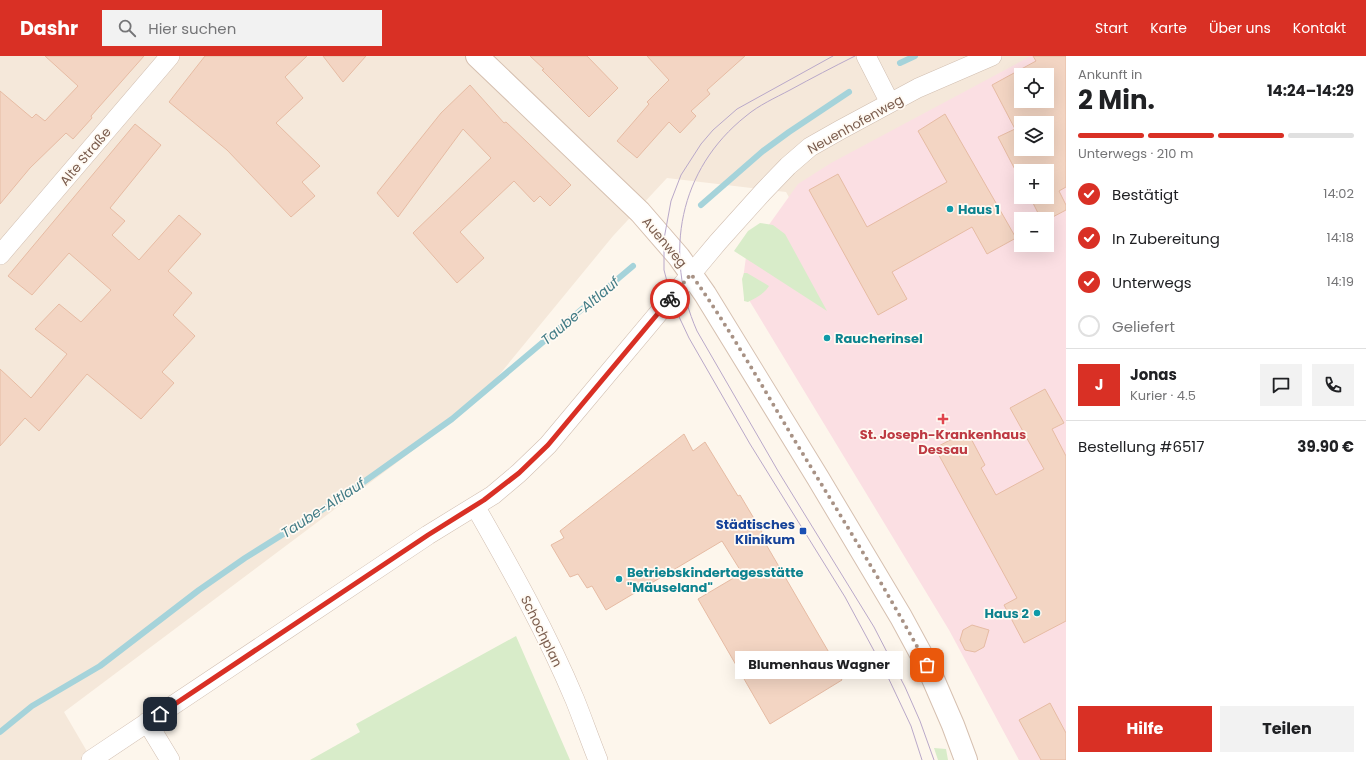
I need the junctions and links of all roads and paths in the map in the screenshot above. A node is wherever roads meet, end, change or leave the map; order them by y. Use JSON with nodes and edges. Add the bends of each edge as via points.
{"nodes":[{"id":1,"x":170,"y":56,"type":"edge"},
{"id":2,"x":476,"y":56,"type":"edge"},
{"id":3,"x":866,"y":56,"type":"edge"},
{"id":4,"x":992,"y":56,"type":"edge"},
{"id":5,"x":890,"y":103,"type":"junction"},
{"id":6,"x":0,"y":255,"type":"edge"},
{"id":7,"x":691,"y":274,"type":"junction"},
{"id":8,"x":475,"y":506,"type":"junction"},
{"id":9,"x":147,"y":722,"type":"junction"},
{"id":10,"x":91,"y":760,"type":"edge"},
{"id":11,"x":170,"y":760,"type":"edge"},
{"id":12,"x":598,"y":760,"type":"edge"},
{"id":13,"x":966,"y":760,"type":"edge"}],
"edges":[{"from":1,"to":6,"type":"street","name":"Alte Straße"},
{"from":2,"to":7,"type":"main road","name":"Auenweg","via":[[640,212]]},
{"from":3,"to":5,"type":"street"},
{"from":4,"to":5,"type":"street","name":"Neuenhofenweg"},
{"from":5,"to":7,"type":"street","name":"Neuenhofenweg","via":[[810,147],[763,192]]},
{"from":7,"to":8,"type":"street","via":[[548,445],[493,495]]},
{"from":7,"to":13,"type":"main road","name":"Auenweg","via":[[773,404],[901,617],[927,665]]},
{"from":8,"to":9,"type":"street"},
{"from":8,"to":12,"type":"street","name":"Schochplan","via":[[510,566],[548,642]]},
{"from":9,"to":10,"type":"street"},
{"from":9,"to":11,"type":"street"}]}
